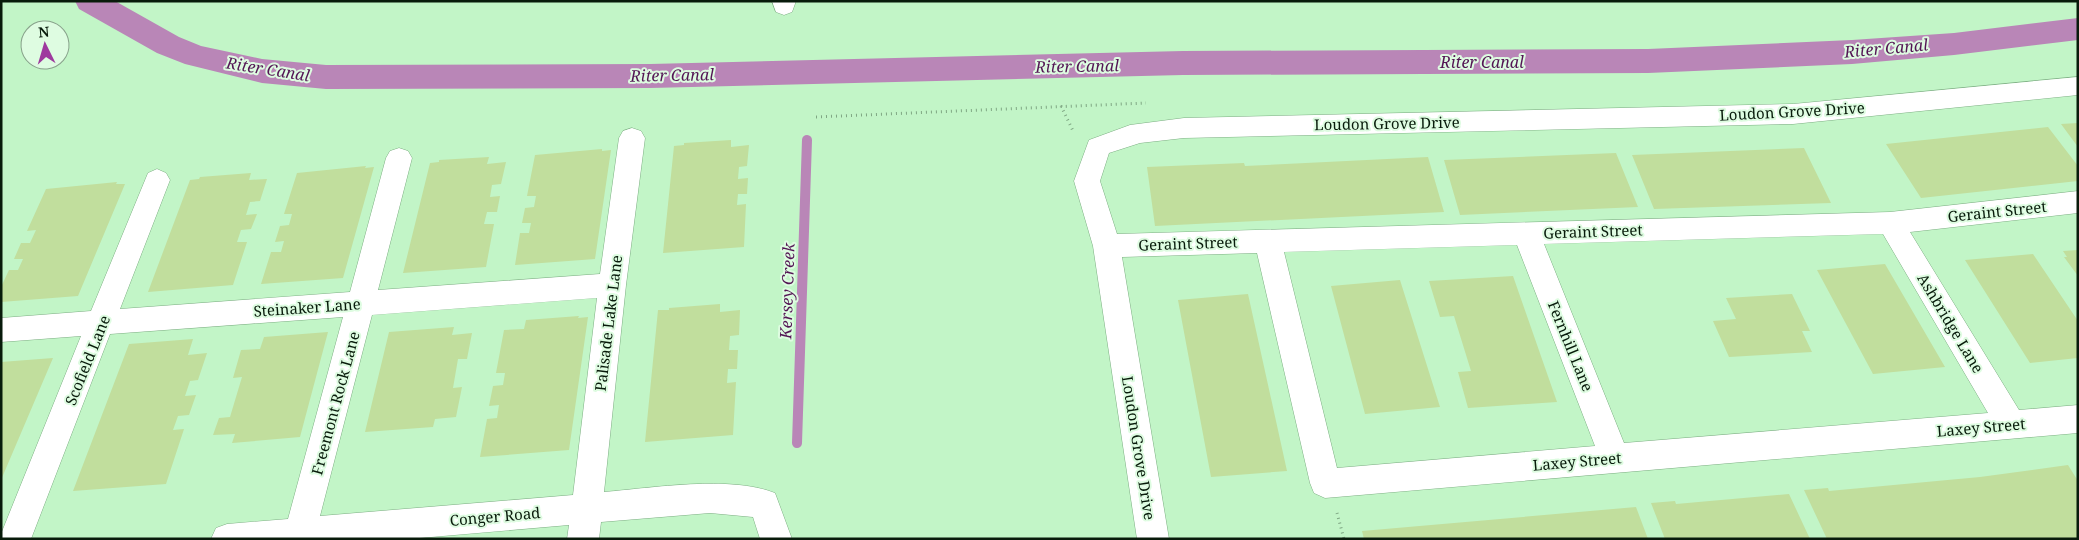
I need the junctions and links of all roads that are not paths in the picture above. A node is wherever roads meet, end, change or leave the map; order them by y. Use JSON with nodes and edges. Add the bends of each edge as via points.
{"nodes":[{"id":1,"x":2078,"y":86,"type":"edge"},
{"id":2,"x":632,"y":138,"type":"dead end"},
{"id":3,"x":398,"y":158,"type":"dead end"},
{"id":4,"x":157,"y":180,"type":"dead end"},
{"id":5,"x":2078,"y":202,"type":"edge"},
{"id":6,"x":1890,"y":222,"type":"junction"},
{"id":7,"x":1526,"y":233,"type":"junction"},
{"id":8,"x":1268,"y":240,"type":"junction"},
{"id":9,"x":1107,"y":246,"type":"junction"},
{"id":10,"x":612,"y":285,"type":"junction"},
{"id":11,"x":362,"y":303,"type":"junction"},
{"id":12,"x":102,"y":322,"type":"junction"},
{"id":13,"x":1,"y":330,"type":"edge"},
{"id":14,"x":2078,"y":419,"type":"edge"},
{"id":15,"x":2011,"y":424,"type":"junction"},
{"id":16,"x":1615,"y":458,"type":"junction"},
{"id":17,"x":585,"y":524,"type":"edge"},
{"id":18,"x":299,"y":536,"type":"edge"},
{"id":19,"x":15,"y":539,"type":"edge"},
{"id":20,"x":227,"y":539,"type":"edge"},
{"id":21,"x":776,"y":539,"type":"edge"},
{"id":22,"x":1153,"y":539,"type":"edge"}],
"edges":[{"from":1,"to":9,"type":"street","name":"Loudon Grove Drive","via":[[1793,114],[1142,131],[1118,137],[1098,147],[1087,181]]},
{"from":2,"to":10,"type":"street","name":"Palisade Lake Lane"},
{"from":3,"to":11,"type":"street","name":"Freemont Rock Lane"},
{"from":4,"to":12,"type":"street","name":"Scofield Lane"},
{"from":5,"to":6,"type":"street","name":"Geraint Street"},
{"from":6,"to":7,"type":"street","name":"Geraint Street"},
{"from":6,"to":15,"type":"street","name":"Ashbridge Lane"},
{"from":7,"to":8,"type":"street","name":"Geraint Street"},
{"from":7,"to":16,"type":"street","name":"Fernhill Lane"},
{"from":8,"to":9,"type":"street","name":"Geraint Street"},
{"from":8,"to":16,"type":"street","name":"Laxey Street","via":[[1325,483]]},
{"from":9,"to":22,"type":"street","name":"Loudon Grove Drive"},
{"from":10,"to":11,"type":"street","name":"Steinaker Lane"},
{"from":10,"to":17,"type":"street","name":"Palisade Lake Lane"},
{"from":11,"to":12,"type":"street","name":"Steinaker Lane"},
{"from":11,"to":18,"type":"street","name":"Freemont Rock Lane"},
{"from":12,"to":13,"type":"street","name":"Steinaker Lane"},
{"from":12,"to":19,"type":"street","name":"Scofield Lane"},
{"from":14,"to":15,"type":"street","name":"Laxey Street"},
{"from":15,"to":16,"type":"street","name":"Laxey Street"},
{"from":17,"to":18,"type":"street","name":"Conger Road"},
{"from":17,"to":21,"type":"street","name":"Conger Road","via":[[710,498],[764,503]]},
{"from":18,"to":20,"type":"street","name":"Conger Road"}]}
